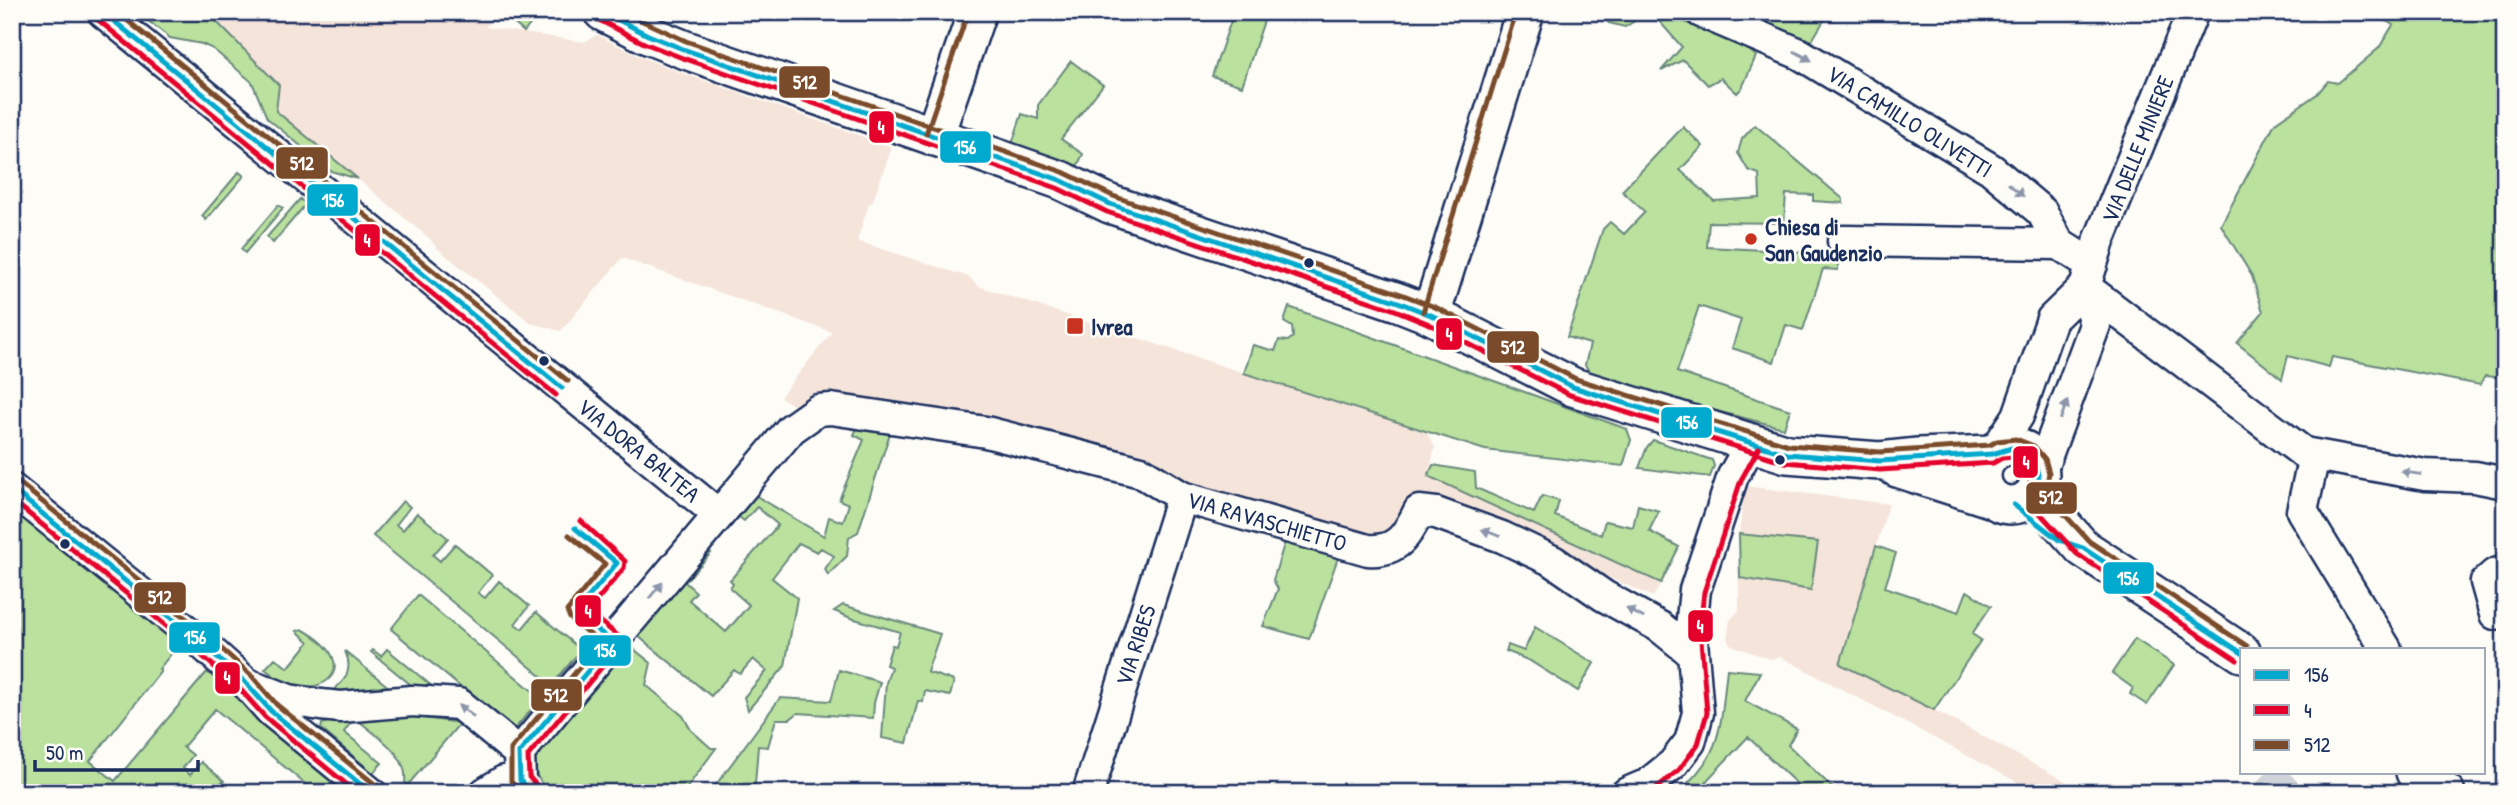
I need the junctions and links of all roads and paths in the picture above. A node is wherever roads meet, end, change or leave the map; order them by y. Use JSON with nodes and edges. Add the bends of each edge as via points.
{"nodes":[{"id":1,"x":103,"y":12,"type":"edge"},
{"id":2,"x":603,"y":12,"type":"edge"},
{"id":3,"x":977,"y":12,"type":"edge"},
{"id":4,"x":1525,"y":12,"type":"edge"},
{"id":5,"x":1701,"y":12,"type":"edge"},
{"id":6,"x":2193,"y":12,"type":"edge"},
{"id":7,"x":1744,"y":20,"type":"edge"},
{"id":8,"x":934,"y":137,"type":"junction"},
{"id":9,"x":1843,"y":242,"type":"dead end"},
{"id":10,"x":2059,"y":244,"type":"junction"},
{"id":11,"x":2088,"y":276,"type":"junction"},
{"id":12,"x":1431,"y":315,"type":"junction"},
{"id":13,"x":1751,"y":444,"type":"junction"},
{"id":14,"x":1993,"y":453,"type":"junction"},
{"id":15,"x":2314,"y":456,"type":"junction"},
{"id":16,"x":1880,"y":461,"type":"junction"},
{"id":17,"x":2505,"y":483,"type":"edge"},
{"id":18,"x":12,"y":489,"type":"edge"},
{"id":19,"x":2021,"y":492,"type":"junction"},
{"id":20,"x":1182,"y":498,"type":"junction"},
{"id":21,"x":719,"y":515,"type":"junction"},
{"id":22,"x":2505,"y":571,"type":"edge"},
{"id":23,"x":2495,"y":614,"type":"dead end"},
{"id":24,"x":1691,"y":640,"type":"junction"},
{"id":25,"x":2385,"y":648,"type":"edge"},
{"id":26,"x":2240,"y":652,"type":"edge"},
{"id":27,"x":246,"y":683,"type":"junction"},
{"id":28,"x":2418,"y":774,"type":"edge"},
{"id":29,"x":526,"y":782,"type":"edge"},
{"id":30,"x":371,"y":793,"type":"edge"},
{"id":31,"x":485,"y":793,"type":"edge"},
{"id":32,"x":1088,"y":793,"type":"edge"},
{"id":33,"x":1627,"y":793,"type":"edge"},
{"id":34,"x":2446,"y":793,"type":"edge"}],
"edges":[{"from":1,"to":21,"type":"street","name":"VIA DORA BALTEA"},
{"from":2,"to":8,"type":"main road","via":[[683,50]]},
{"from":3,"to":8,"type":"main road"},
{"from":4,"to":12,"type":"main road"},
{"from":5,"to":7,"type":"street","name":"VIA CAMILLO OLIVETTI"},
{"from":6,"to":11,"type":"street","name":"VIA DELLE MINIERE"},
{"from":7,"to":10,"type":"street","name":"VIA CAMILLO OLIVETTI","one_way":true,"via":[[1991,169],[2042,212]]},
{"from":8,"to":12,"type":"main road","via":[[1060,180],[1110,204]]},
{"from":9,"to":10,"type":"street"},
{"from":10,"to":11,"type":"street","name":"VIA CAMILLO OLIVETTI"},
{"from":11,"to":14,"type":"street","name":"VIA DELLE MINIERE","via":[[2052,319],[2018,416]]},
{"from":11,"to":15,"type":"street","name":"VIA CAMILLO OLIVETTI","via":[[2304,453]]},
{"from":19,"to":11,"type":"street","one_way":true,"via":[[2095,326]]},
{"from":12,"to":13,"type":"main road","via":[[1573,387]]},
{"from":13,"to":16,"type":"main road","via":[[1787,454]]},
{"from":13,"to":24,"type":"street","via":[[1733,476],[1695,590]]},
{"from":14,"to":16,"type":"main road"},
{"from":14,"to":19,"type":"main road","via":[[1983,469],[1984,487]]},
{"from":14,"to":19,"type":"main road","via":[[2008,447],[2021,449],[2035,460]]},
{"from":17,"to":15,"type":"street","one_way":true},
{"from":15,"to":25,"type":"street","via":[[2302,510]]},
{"from":16,"to":19,"type":"main road"},
{"from":18,"to":27,"type":"street"},
{"from":19,"to":26,"type":"main road","via":[[2059,540],[2083,548]]},
{"from":20,"to":21,"type":"street","name":"VIA RAVASCHIETTO","via":[[1141,472],[986,432],[831,409],[818,410],[791,429]]},
{"from":24,"to":20,"type":"street","name":"VIA RAVASCHIETTO","one_way":true,"via":[[1604,596],[1553,561],[1436,513],[1419,511],[1405,538],[1382,551]]},
{"from":20,"to":32,"type":"street","name":"VIA RIBES"},
{"from":29,"to":21,"type":"street","name":"VIA DORA BALTEA","one_way":true},
{"from":22,"to":23,"type":"street","via":[[2486,582]]},
{"from":24,"to":33,"type":"street","via":[[1698,713],[1690,742],[1648,784]]},
{"from":29,"to":27,"type":"street","one_way":true,"via":[[459,704],[412,701],[341,707],[289,700]]},
{"from":27,"to":30,"type":"street","via":[[271,711]]},
{"from":28,"to":34,"type":"main road"},
{"from":29,"to":31,"type":"street","via":[[504,781]]}]}
